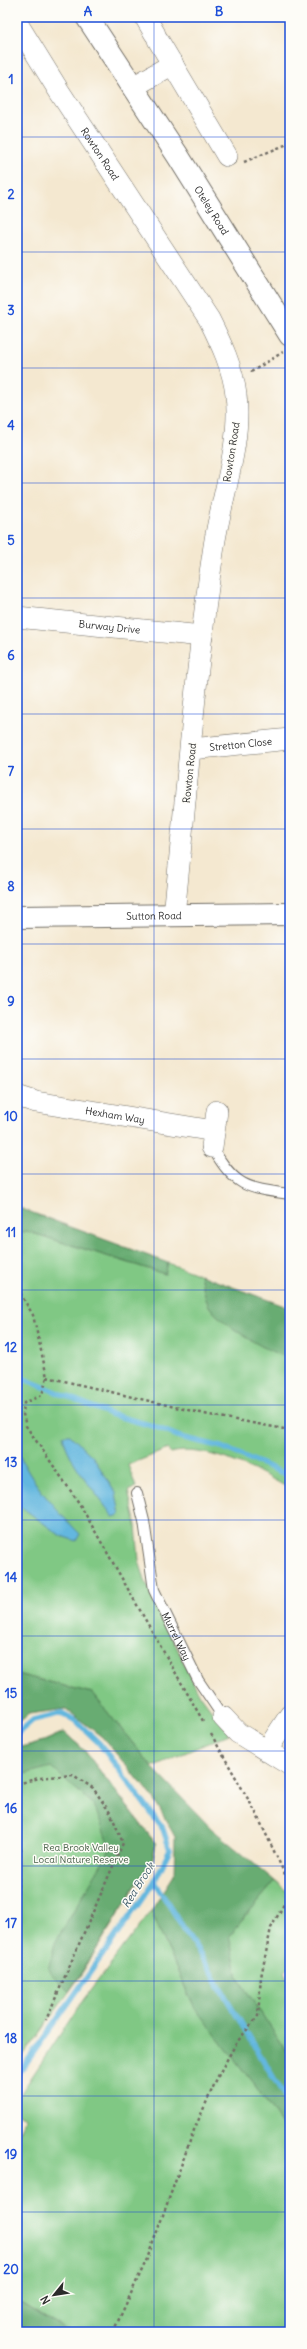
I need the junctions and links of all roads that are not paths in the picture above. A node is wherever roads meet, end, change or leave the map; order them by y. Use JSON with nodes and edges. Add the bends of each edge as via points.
{"nodes":[{"id":1,"x":87,"y":17,"type":"edge"},
{"id":2,"x":17,"y":23,"type":"edge"},
{"id":3,"x":153,"y":30,"type":"edge"},
{"id":4,"x":172,"y":64,"type":"junction"},
{"id":5,"x":133,"y":87,"type":"junction"},
{"id":6,"x":232,"y":161,"type":"road end"},
{"id":7,"x":288,"y":342,"type":"edge"},
{"id":8,"x":17,"y":617,"type":"edge"},
{"id":9,"x":202,"y":636,"type":"junction"},
{"id":10,"x":290,"y":739,"type":"edge"},
{"id":11,"x":191,"y":749,"type":"junction"},
{"id":12,"x":290,"y":914,"type":"edge"},
{"id":13,"x":174,"y":915,"type":"junction"},
{"id":14,"x":17,"y":917,"type":"edge"},
{"id":15,"x":17,"y":1096,"type":"edge"},
{"id":16,"x":214,"y":1130,"type":"joint"},
{"id":17,"x":290,"y":1194,"type":"edge"},
{"id":18,"x":137,"y":1493,"type":"dead end"},
{"id":19,"x":290,"y":1715,"type":"edge"},
{"id":20,"x":212,"y":1724,"type":"joint"},
{"id":21,"x":267,"y":1750,"type":"junction"},
{"id":22,"x":290,"y":1765,"type":"edge"}],
"edges":[{"from":1,"to":5,"type":"main road","name":"Oteley Road"},
{"from":2,"to":9,"type":"street","name":"Rowton Road","via":[[209,319],[225,350],[236,395],[237,422],[214,545]]},
{"from":3,"to":4,"type":"street"},
{"from":4,"to":5,"type":"street"},
{"from":4,"to":6,"type":"street"},
{"from":5,"to":7,"type":"main road","name":"Oteley Road"},
{"from":8,"to":9,"type":"street","name":"Burway Drive"},
{"from":9,"to":11,"type":"street","name":"Rowton Road"},
{"from":10,"to":11,"type":"street","name":"Stretton Close"},
{"from":11,"to":13,"type":"street","name":"Rowton Road"},
{"from":12,"to":13,"type":"main road","name":"Sutton Road"},
{"from":13,"to":14,"type":"main road","name":"Sutton Road"},
{"from":15,"to":16,"type":"street","name":"Hexham Way","via":[[36,1102]]},
{"from":16,"to":17,"type":"lane","via":[[227,1170],[244,1186]]},
{"from":18,"to":20,"type":"lane","name":"Murrel Way","via":[[144,1521],[154,1590],[198,1680]]},
{"from":19,"to":21,"type":"street"},
{"from":20,"to":21,"type":"street","name":"Murrel Way","via":[[238,1733]]},
{"from":21,"to":22,"type":"street","name":"Murrel Way"}]}
